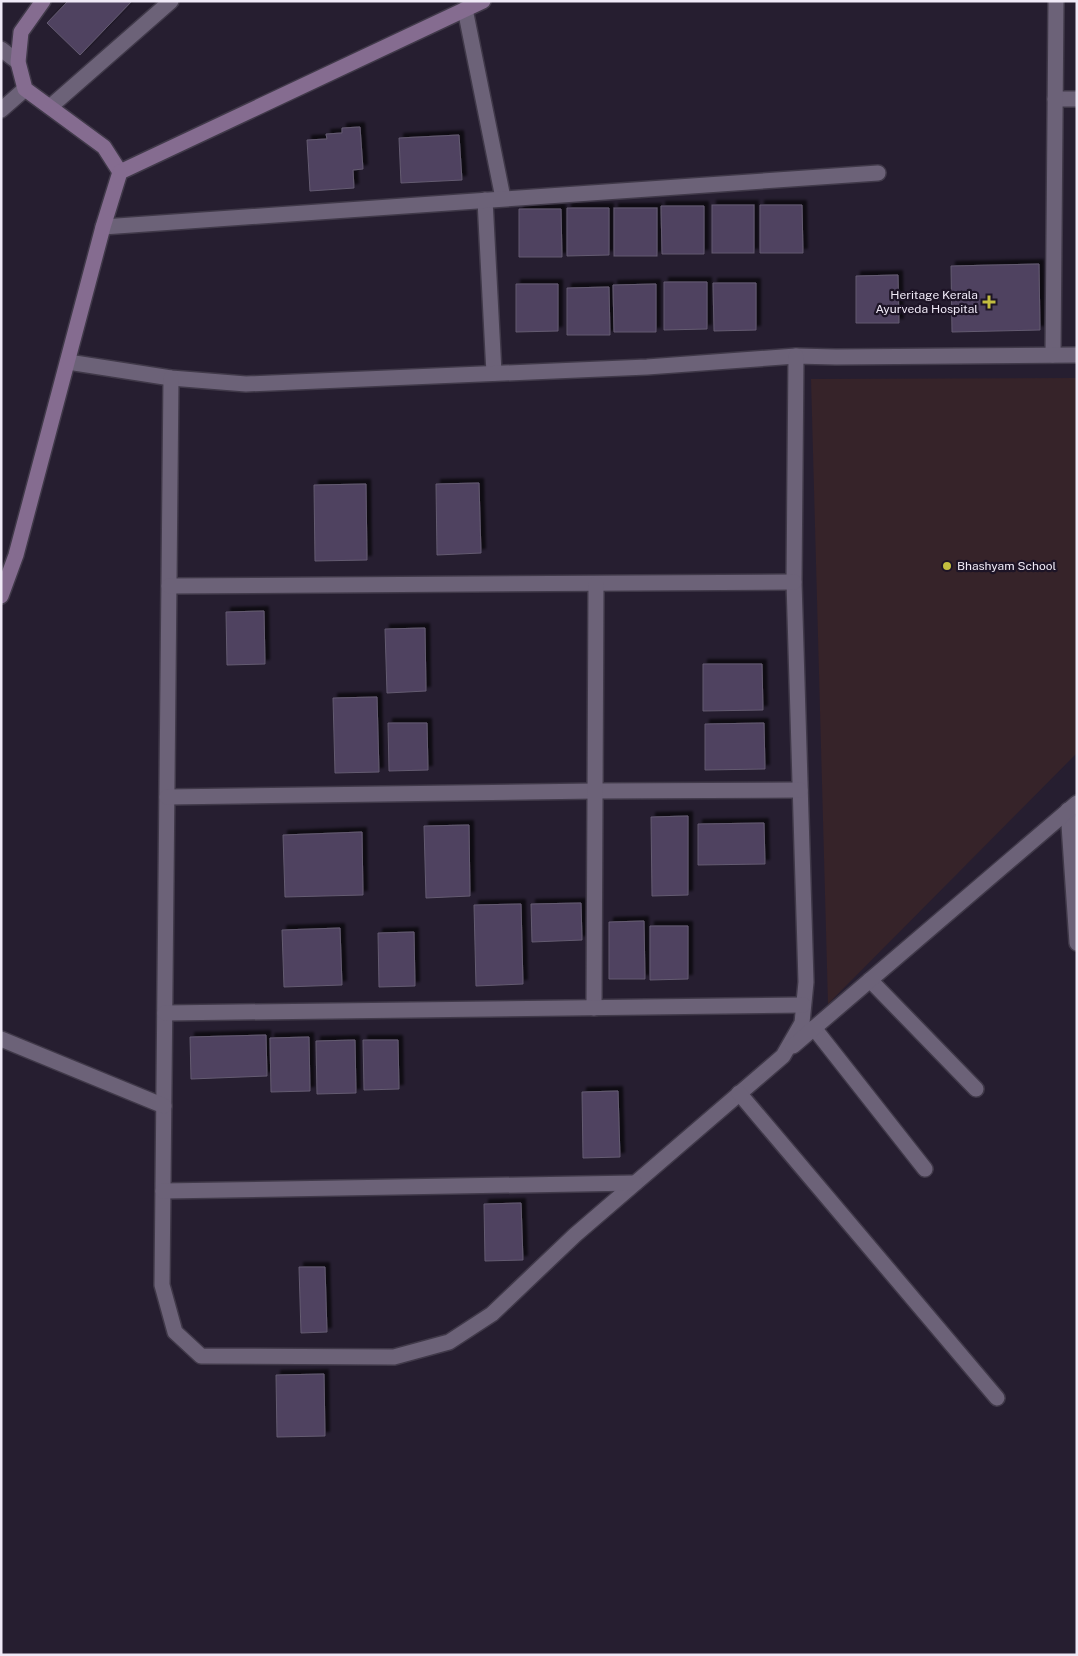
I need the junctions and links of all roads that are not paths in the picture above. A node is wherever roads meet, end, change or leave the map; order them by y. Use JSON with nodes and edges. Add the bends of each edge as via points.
{"nodes":[{"id":1,"x":44,"y":1,"type":"edge"},
{"id":2,"x":171,"y":1,"type":"edge"},
{"id":3,"x":484,"y":1,"type":"edge"},
{"id":4,"x":1056,"y":1,"type":"edge"},
{"id":5,"x":465,"y":9,"type":"junction"},
{"id":6,"x":1,"y":49,"type":"edge"},
{"id":7,"x":18,"y":62,"type":"junction"},
{"id":8,"x":25,"y":89,"type":"junction"},
{"id":9,"x":1055,"y":99,"type":"junction"},
{"id":10,"x":1077,"y":99,"type":"edge"},
{"id":11,"x":50,"y":107,"type":"junction"},
{"id":12,"x":1,"y":110,"type":"edge"},
{"id":13,"x":120,"y":172,"type":"junction"},
{"id":14,"x":878,"y":173,"type":"dead end"},
{"id":15,"x":503,"y":198,"type":"junction"},
{"id":16,"x":485,"y":200,"type":"junction"},
{"id":17,"x":103,"y":227,"type":"junction"},
{"id":18,"x":1053,"y":355,"type":"junction"},
{"id":19,"x":1077,"y":355,"type":"edge"},
{"id":20,"x":796,"y":356,"type":"junction"},
{"id":21,"x":68,"y":362,"type":"junction"},
{"id":22,"x":494,"y":373,"type":"junction"},
{"id":23,"x":171,"y":378,"type":"junction"},
{"id":24,"x":794,"y":582,"type":"junction"},
{"id":25,"x":596,"y":584,"type":"junction"},
{"id":26,"x":169,"y":586,"type":"junction"},
{"id":27,"x":1,"y":596,"type":"edge"},
{"id":28,"x":800,"y":790,"type":"junction"},
{"id":29,"x":595,"y":791,"type":"junction"},
{"id":30,"x":167,"y":798,"type":"junction"},
{"id":31,"x":1072,"y":807,"type":"edge"},
{"id":32,"x":1077,"y":943,"type":"edge"},
{"id":33,"x":870,"y":980,"type":"junction"},
{"id":34,"x":804,"y":1005,"type":"junction"},
{"id":35,"x":594,"y":1008,"type":"junction"},
{"id":36,"x":165,"y":1014,"type":"junction"},
{"id":37,"x":814,"y":1028,"type":"junction"},
{"id":38,"x":1,"y":1039,"type":"edge"},
{"id":39,"x":782,"y":1056,"type":"junction"},
{"id":40,"x":976,"y":1089,"type":"dead end"},
{"id":41,"x":739,"y":1093,"type":"junction"},
{"id":42,"x":164,"y":1106,"type":"junction"},
{"id":43,"x":925,"y":1169,"type":"dead end"},
{"id":44,"x":635,"y":1184,"type":"junction"},
{"id":45,"x":163,"y":1191,"type":"junction"},
{"id":46,"x":997,"y":1398,"type":"dead end"}],
"edges":[{"from":1,"to":7,"type":"street","via":[[21,32]]},
{"from":2,"to":11,"type":"street"},
{"from":3,"to":5,"type":"street"},
{"from":4,"to":9,"type":"street"},
{"from":5,"to":13,"type":"street"},
{"from":5,"to":15,"type":"street"},
{"from":6,"to":7,"type":"street"},
{"from":7,"to":8,"type":"street"},
{"from":8,"to":11,"type":"street"},
{"from":8,"to":12,"type":"street"},
{"from":9,"to":10,"type":"street"},
{"from":9,"to":18,"type":"street"},
{"from":11,"to":13,"type":"street","via":[[104,147]]},
{"from":13,"to":17,"type":"street"},
{"from":14,"to":15,"type":"street"},
{"from":15,"to":16,"type":"street"},
{"from":16,"to":17,"type":"street"},
{"from":16,"to":22,"type":"street"},
{"from":17,"to":21,"type":"street"},
{"from":18,"to":19,"type":"street"},
{"from":18,"to":20,"type":"street"},
{"from":20,"to":22,"type":"street","via":[[647,367]]},
{"from":20,"to":24,"type":"street"},
{"from":21,"to":23,"type":"street"},
{"from":21,"to":27,"type":"street","via":[[16,555]]},
{"from":22,"to":23,"type":"street","via":[[246,384]]},
{"from":23,"to":26,"type":"street"},
{"from":24,"to":25,"type":"street"},
{"from":24,"to":28,"type":"street"},
{"from":25,"to":26,"type":"street"},
{"from":25,"to":29,"type":"street"},
{"from":26,"to":30,"type":"street"},
{"from":28,"to":29,"type":"street"},
{"from":28,"to":34,"type":"street"},
{"from":29,"to":30,"type":"street"},
{"from":29,"to":35,"type":"street"},
{"from":30,"to":36,"type":"street"},
{"from":31,"to":32,"type":"street"},
{"from":31,"to":33,"type":"street"},
{"from":33,"to":37,"type":"street"},
{"from":33,"to":40,"type":"street"},
{"from":34,"to":35,"type":"street"},
{"from":34,"to":39,"type":"street","via":[[802,1023]]},
{"from":35,"to":36,"type":"street"},
{"from":36,"to":42,"type":"street"},
{"from":37,"to":39,"type":"street"},
{"from":37,"to":43,"type":"street"},
{"from":38,"to":42,"type":"street"},
{"from":39,"to":41,"type":"street"},
{"from":41,"to":44,"type":"street"},
{"from":41,"to":46,"type":"street"},
{"from":42,"to":45,"type":"street"},
{"from":44,"to":45,"type":"street"},
{"from":44,"to":45,"type":"street","via":[[492,1314],[449,1342],[394,1357],[201,1356],[175,1332],[162,1286]]}]}
